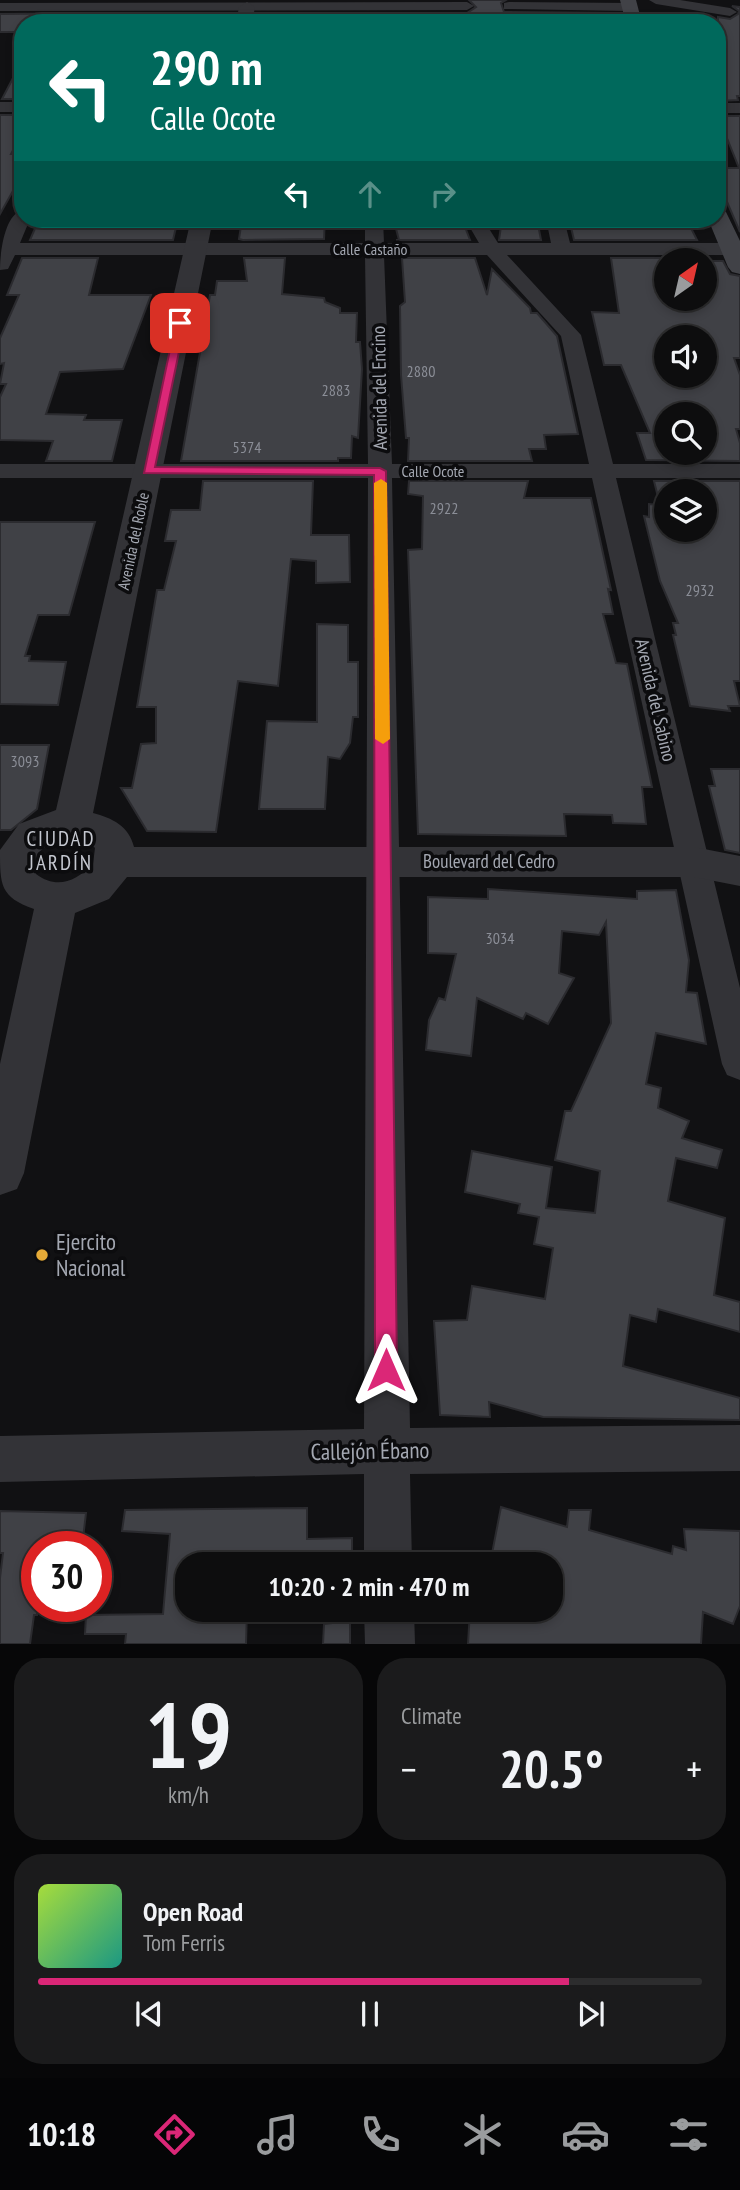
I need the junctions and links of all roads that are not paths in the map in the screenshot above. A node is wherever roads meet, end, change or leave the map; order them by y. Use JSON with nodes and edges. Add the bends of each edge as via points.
{"nodes":[{"id":1,"x":656,"y":0,"type":"edge"},
{"id":2,"x":115,"y":3,"type":"edge"},
{"id":3,"x":508,"y":3,"type":"edge"},
{"id":4,"x":628,"y":3,"type":"edge"},
{"id":5,"x":410,"y":4,"type":"edge"},
{"id":6,"x":0,"y":6,"type":"edge"},
{"id":7,"x":467,"y":6,"type":"dead end"},
{"id":8,"x":247,"y":10,"type":"edge"},
{"id":9,"x":730,"y":12,"type":"dead end"},
{"id":10,"x":16,"y":228,"type":"edge"},
{"id":11,"x":200,"y":228,"type":"edge"},
{"id":12,"x":375,"y":228,"type":"edge"},
{"id":13,"x":479,"y":228,"type":"edge"},
{"id":14,"x":557,"y":228,"type":"edge"},
{"id":15,"x":724,"y":228,"type":"edge"},
{"id":16,"x":4,"y":249,"type":"edge"},
{"id":17,"x":196,"y":249,"type":"junction"},
{"id":18,"x":376,"y":249,"type":"junction"},
{"id":19,"x":492,"y":249,"type":"junction"},
{"id":20,"x":562,"y":249,"type":"junction"},
{"id":21,"x":737,"y":255,"type":"edge"},
{"id":22,"x":0,"y":268,"type":"edge"},
{"id":23,"x":148,"y":470,"type":"junction"},
{"id":24,"x":0,"y":471,"type":"edge"},
{"id":25,"x":380,"y":471,"type":"junction"},
{"id":26,"x":740,"y":471,"type":"edge"},
{"id":27,"x":602,"y":472,"type":"junction"},
{"id":28,"x":72,"y":822,"type":"junction"},
{"id":29,"x":7,"y":860,"type":"edge"},
{"id":30,"x":384,"y":861,"type":"junction"},
{"id":31,"x":694,"y":862,"type":"junction"},
{"id":32,"x":117,"y":863,"type":"junction"},
{"id":33,"x":740,"y":871,"type":"edge"},
{"id":34,"x":57,"y":899,"type":"junction"},
{"id":35,"x":740,"y":1064,"type":"edge"},
{"id":36,"x":0,"y":1173,"type":"edge"},
{"id":37,"x":740,"y":1448,"type":"edge"},
{"id":38,"x":386,"y":1451,"type":"junction"},
{"id":39,"x":0,"y":1459,"type":"edge"},
{"id":40,"x":388,"y":1552,"type":"edge"},
{"id":41,"x":389,"y":1622,"type":"edge"},
{"id":42,"x":390,"y":1644,"type":"edge"}],
"edges":[{"from":1,"to":9,"type":"street"},
{"from":2,"to":6,"type":"street"},
{"from":2,"to":8,"type":"street"},
{"from":3,"to":4,"type":"street"},
{"from":5,"to":7,"type":"street"},
{"from":5,"to":8,"type":"street"},
{"from":10,"to":16,"type":"street"},
{"from":11,"to":17,"type":"street","name":"Avenida del Roble"},
{"from":12,"to":18,"type":"street","name":"Avenida del Encino"},
{"from":13,"to":19,"type":"street"},
{"from":14,"to":20,"type":"street"},
{"from":15,"to":21,"type":"main road"},
{"from":16,"to":17,"type":"street","name":"Calle Castaño"},
{"from":16,"to":22,"type":"street"},
{"from":17,"to":18,"type":"street","name":"Calle Castaño"},
{"from":17,"to":23,"type":"street","name":"Avenida del Roble"},
{"from":18,"to":19,"type":"street","name":"Calle Castaño"},
{"from":18,"to":25,"type":"street","name":"Avenida del Encino"},
{"from":19,"to":20,"type":"street","name":"Calle Castaño"},
{"from":19,"to":27,"type":"street","name":"Avenida del Sabino","via":[[571,335]]},
{"from":20,"to":21,"type":"street","name":"Calle Castaño"},
{"from":23,"to":24,"type":"street","name":"Calle Ocote"},
{"from":23,"to":25,"type":"street","name":"Calle Ocote"},
{"from":23,"to":28,"type":"street","name":"Avenida del Roble"},
{"from":25,"to":27,"type":"street","name":"Calle Ocote"},
{"from":25,"to":30,"type":"street","name":"Avenida del Encino"},
{"from":26,"to":27,"type":"street","name":"Calle Ocote"},
{"from":27,"to":31,"type":"street","name":"Avenida del Sabino"},
{"from":28,"to":29,"type":"street","via":[[29,838]]},
{"from":28,"to":32,"type":"street","via":[[102,829],[112,838]]},
{"from":29,"to":34,"type":"street","via":[[23,888]]},
{"from":30,"to":31,"type":"street","name":"Boulevard del Cedro"},
{"from":30,"to":32,"type":"street","name":"Boulevard del Cedro"},
{"from":30,"to":38,"type":"street","name":"Avenida del Encino"},
{"from":31,"to":33,"type":"street","name":"Boulevard del Cedro"},
{"from":31,"to":35,"type":"street","name":"Avenida del Sabino"},
{"from":32,"to":34,"type":"street","via":[[95,889]]},
{"from":34,"to":36,"type":"street"},
{"from":37,"to":38,"type":"street","name":"Callejón Ébano"},
{"from":38,"to":39,"type":"street","name":"Callejón Ébano"},
{"from":38,"to":40,"type":"street","name":"Avenida del Encino"},
{"from":41,"to":42,"type":"street"}]}
